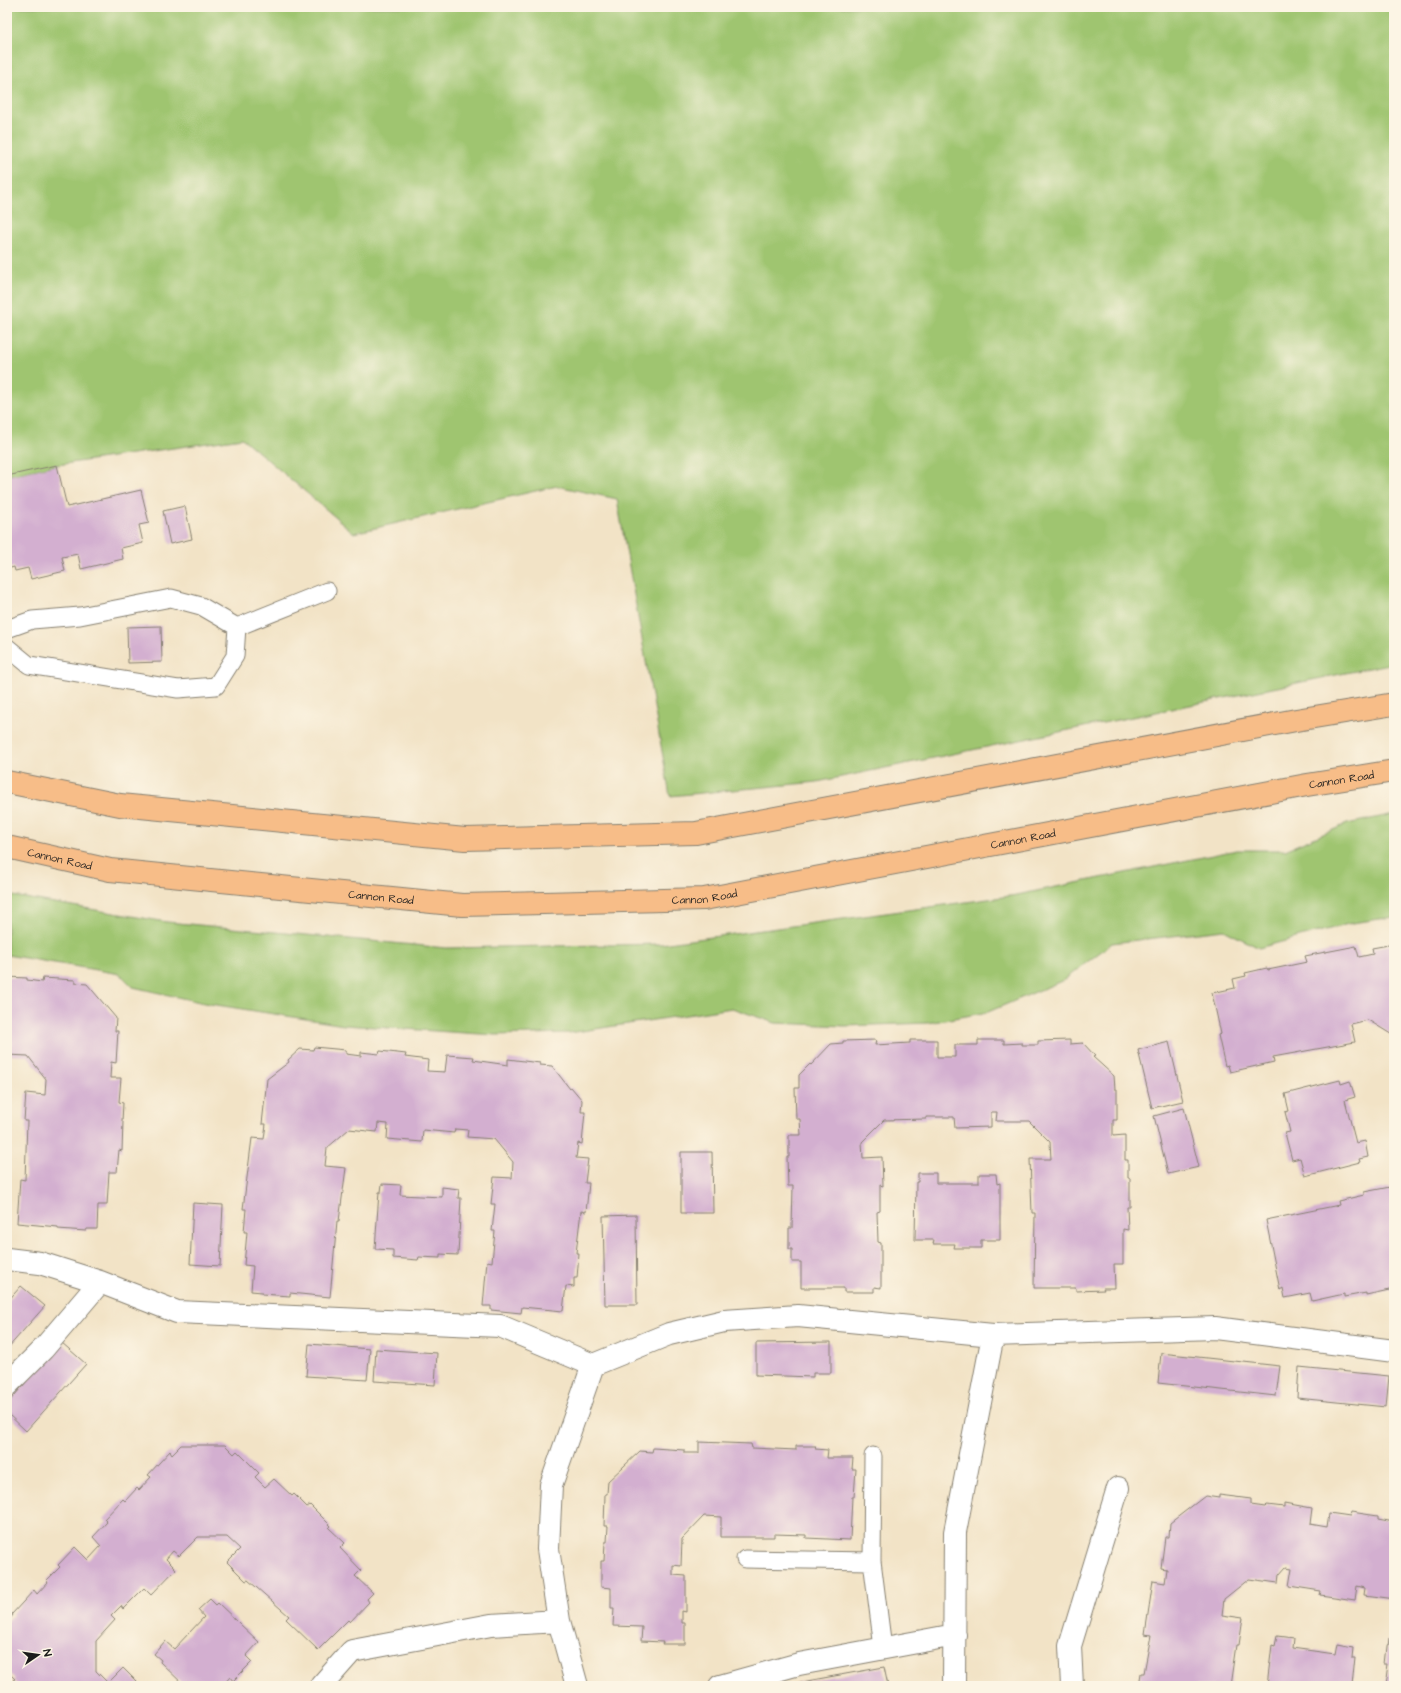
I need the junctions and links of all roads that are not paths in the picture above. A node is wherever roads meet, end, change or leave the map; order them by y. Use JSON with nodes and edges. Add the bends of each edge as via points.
{"nodes":[{"id":1,"x":327,"y":590,"type":"dead end"},
{"id":2,"x":237,"y":627,"type":"junction"},
{"id":3,"x":7,"y":629,"type":"edge"},
{"id":4,"x":7,"y":647,"type":"edge"},
{"id":5,"x":1394,"y":704,"type":"edge"},
{"id":6,"x":1394,"y":771,"type":"edge"},
{"id":7,"x":7,"y":782,"type":"edge"},
{"id":8,"x":7,"y":847,"type":"edge"},
{"id":9,"x":7,"y":1259,"type":"edge"},
{"id":10,"x":100,"y":1282,"type":"junction"},
{"id":11,"x":993,"y":1336,"type":"junction"},
{"id":12,"x":1394,"y":1351,"type":"edge"},
{"id":13,"x":593,"y":1365,"type":"junction"},
{"id":14,"x":7,"y":1385,"type":"edge"},
{"id":15,"x":873,"y":1456,"type":"dead end"},
{"id":16,"x":1118,"y":1488,"type":"dead end"},
{"id":17,"x":745,"y":1559,"type":"dead end"},
{"id":18,"x":872,"y":1561,"type":"junction"},
{"id":19,"x":559,"y":1621,"type":"junction"},
{"id":20,"x":955,"y":1635,"type":"junction"},
{"id":21,"x":883,"y":1648,"type":"junction"},
{"id":22,"x":321,"y":1686,"type":"edge"},
{"id":23,"x":577,"y":1686,"type":"edge"},
{"id":24,"x":720,"y":1686,"type":"edge"},
{"id":25,"x":954,"y":1686,"type":"edge"},
{"id":26,"x":1072,"y":1686,"type":"edge"}],
"edges":[{"from":1,"to":2,"type":"lane"},
{"from":2,"to":3,"type":"lane","via":[[201,606],[171,598],[80,616],[32,620]]},
{"from":2,"to":4,"type":"lane","via":[[235,656],[216,686],[178,689],[29,665]]},
{"from":5,"to":7,"type":"main road","via":[[1296,720],[696,833],[465,839],[120,805]]},
{"from":6,"to":8,"type":"main road","name":"Cannon Road","via":[[704,899],[462,905],[110,870]]},
{"from":9,"to":10,"type":"street","via":[[40,1263]]},
{"from":10,"to":13,"type":"street","via":[[177,1312],[500,1326]]},
{"from":10,"to":14,"type":"street","via":[[43,1349]]},
{"from":11,"to":12,"type":"street","via":[[1215,1328]]},
{"from":11,"to":13,"type":"street","via":[[798,1316],[724,1321],[669,1334]]},
{"from":11,"to":20,"type":"street","via":[[956,1532]]},
{"from":13,"to":19,"type":"street","via":[[551,1485],[548,1549]]},
{"from":15,"to":18,"type":"lane"},
{"from":16,"to":26,"type":"street","via":[[1070,1646]]},
{"from":17,"to":18,"type":"lane"},
{"from":18,"to":21,"type":"lane"},
{"from":19,"to":22,"type":"street","via":[[490,1625],[352,1651]]},
{"from":19,"to":23,"type":"street"},
{"from":20,"to":21,"type":"street"},
{"from":20,"to":25,"type":"street"},
{"from":21,"to":24,"type":"street","via":[[799,1664]]}]}
